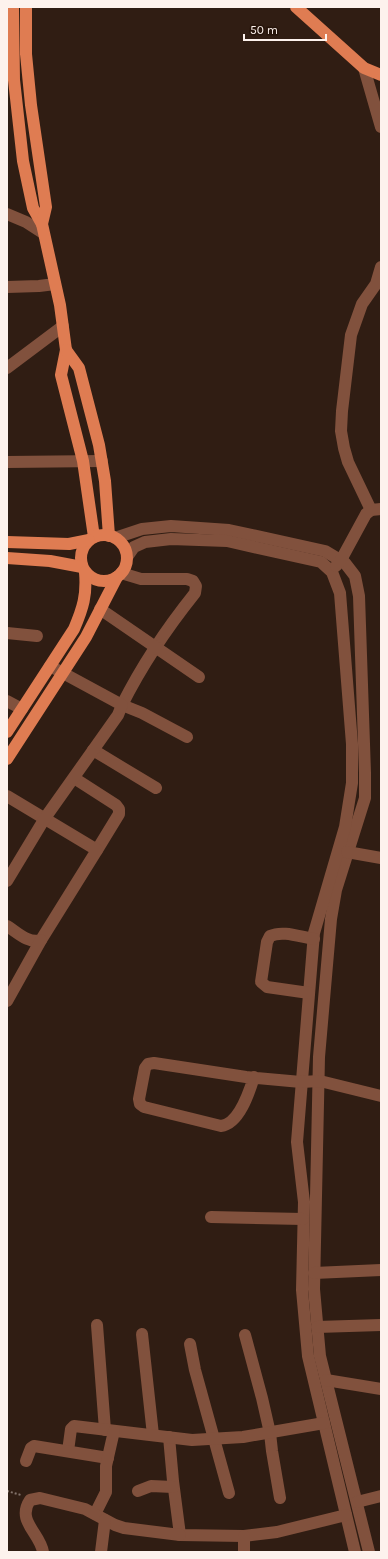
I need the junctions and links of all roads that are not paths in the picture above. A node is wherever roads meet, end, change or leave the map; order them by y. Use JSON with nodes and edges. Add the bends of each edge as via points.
{"nodes":[{"id":1,"x":13,"y":7,"type":"edge"},
{"id":2,"x":26,"y":7,"type":"edge"},
{"id":3,"x":296,"y":7,"type":"edge"},
{"id":4,"x":364,"y":68,"type":"junction"},
{"id":5,"x":381,"y":75,"type":"edge"},
{"id":6,"x":10,"y":80,"type":"edge"},
{"id":7,"x":381,"y":127,"type":"edge"},
{"id":8,"x":7,"y":214,"type":"edge"},
{"id":9,"x":42,"y":228,"type":"junction"},
{"id":10,"x":381,"y":268,"type":"edge"},
{"id":11,"x":56,"y":284,"type":"junction"},
{"id":12,"x":7,"y":287,"type":"edge"},
{"id":13,"x":63,"y":326,"type":"junction"},
{"id":14,"x":66,"y":350,"type":"junction"},
{"id":15,"x":7,"y":368,"type":"edge"},
{"id":16,"x":83,"y":461,"type":"junction"},
{"id":17,"x":102,"y":461,"type":"junction"},
{"id":18,"x":7,"y":462,"type":"edge"},
{"id":19,"x":370,"y":514,"type":"edge"},
{"id":20,"x":112,"y":537,"type":"junction"},
{"id":21,"x":92,"y":539,"type":"junction"},
{"id":22,"x":7,"y":542,"type":"edge"},
{"id":23,"x":127,"y":556,"type":"junction"},
{"id":24,"x":7,"y":558,"type":"edge"},
{"id":25,"x":341,"y":560,"type":"junction"},
{"id":26,"x":84,"y":570,"type":"junction"},
{"id":27,"x":332,"y":572,"type":"junction"},
{"id":28,"x":119,"y":575,"type":"junction"},
{"id":29,"x":100,"y":609,"type":"junction"},
{"id":30,"x":7,"y":633,"type":"edge"},
{"id":31,"x":37,"y":636,"type":"dead end"},
{"id":32,"x":155,"y":647,"type":"junction"},
{"id":33,"x":50,"y":666,"type":"junction"},
{"id":34,"x":62,"y":673,"type":"junction"},
{"id":35,"x":199,"y":677,"type":"dead end"},
{"id":36,"x":7,"y":701,"type":"edge"},
{"id":37,"x":122,"y":705,"type":"junction"},
{"id":38,"x":22,"y":709,"type":"junction"},
{"id":39,"x":7,"y":732,"type":"edge"},
{"id":40,"x":187,"y":737,"type":"dead end"},
{"id":41,"x":93,"y":750,"type":"junction"},
{"id":42,"x":7,"y":759,"type":"edge"},
{"id":43,"x":74,"y":778,"type":"junction"},
{"id":44,"x":156,"y":788,"type":"dead end"},
{"id":45,"x":7,"y":796,"type":"edge"},
{"id":46,"x":45,"y":818,"type":"junction"},
{"id":47,"x":97,"y":850,"type":"junction"},
{"id":48,"x":347,"y":852,"type":"junction"},
{"id":49,"x":381,"y":858,"type":"edge"},
{"id":50,"x":7,"y":881,"type":"edge"},
{"id":51,"x":7,"y":926,"type":"edge"},
{"id":52,"x":314,"y":939,"type":"junction"},
{"id":53,"x":41,"y":940,"type":"junction"},
{"id":54,"x":309,"y":993,"type":"junction"},
{"id":55,"x":7,"y":1001,"type":"edge"},
{"id":56,"x":254,"y":1077,"type":"junction"},
{"id":57,"x":320,"y":1081,"type":"junction"},
{"id":58,"x":301,"y":1082,"type":"junction"},
{"id":59,"x":381,"y":1096,"type":"edge"},
{"id":60,"x":211,"y":1217,"type":"dead end"},
{"id":61,"x":303,"y":1219,"type":"junction"},
{"id":62,"x":381,"y":1270,"type":"edge"},
{"id":63,"x":314,"y":1273,"type":"junction"},
{"id":64,"x":97,"y":1325,"type":"dead end"},
{"id":65,"x":381,"y":1325,"type":"edge"},
{"id":66,"x":317,"y":1327,"type":"junction"},
{"id":67,"x":142,"y":1334,"type":"dead end"},
{"id":68,"x":245,"y":1335,"type":"dead end"},
{"id":69,"x":190,"y":1344,"type":"dead end"},
{"id":70,"x":326,"y":1380,"type":"junction"},
{"id":71,"x":381,"y":1389,"type":"edge"},
{"id":72,"x":324,"y":1423,"type":"junction"},
{"id":73,"x":110,"y":1430,"type":"junction"},
{"id":74,"x":270,"y":1432,"type":"junction"},
{"id":75,"x":153,"y":1435,"type":"junction"},
{"id":76,"x":169,"y":1437,"type":"junction"},
{"id":77,"x":213,"y":1438,"type":"junction"},
{"id":78,"x":68,"y":1451,"type":"junction"},
{"id":79,"x":108,"y":1458,"type":"junction"},
{"id":80,"x":26,"y":1461,"type":"dead end"},
{"id":81,"x":174,"y":1487,"type":"junction"},
{"id":82,"x":138,"y":1491,"type":"dead end"},
{"id":83,"x":229,"y":1493,"type":"dead end"},
{"id":84,"x":381,"y":1496,"type":"edge"},
{"id":85,"x":280,"y":1498,"type":"dead end"},
{"id":86,"x":357,"y":1502,"type":"junction"},
{"id":87,"x":346,"y":1515,"type":"junction"},
{"id":88,"x":100,"y":1517,"type":"junction"},
{"id":89,"x":180,"y":1535,"type":"junction"},
{"id":90,"x":244,"y":1536,"type":"junction"},
{"id":91,"x":43,"y":1552,"type":"edge"},
{"id":92,"x":103,"y":1552,"type":"edge"},
{"id":93,"x":244,"y":1552,"type":"edge"},
{"id":94,"x":355,"y":1552,"type":"edge"},
{"id":95,"x":369,"y":1552,"type":"edge"}],
"edges":[{"from":1,"to":6,"type":"main road"},
{"from":2,"to":9,"type":"main road","via":[[26,54],[31,105],[46,207]]},
{"from":3,"to":4,"type":"main road"},
{"from":4,"to":5,"type":"main road"},
{"from":4,"to":7,"type":"street"},
{"from":6,"to":9,"type":"main road","via":[[32,208]]},
{"from":8,"to":9,"type":"street"},
{"from":9,"to":11,"type":"main road"},
{"from":10,"to":19,"type":"street","via":[[376,284],[362,304],[351,335],[341,431],[348,462]]},
{"from":11,"to":12,"type":"street"},
{"from":11,"to":13,"type":"main road"},
{"from":13,"to":14,"type":"main road"},
{"from":13,"to":15,"type":"street"},
{"from":14,"to":16,"type":"main road","via":[[61,375]]},
{"from":14,"to":17,"type":"main road","via":[[79,368]]},
{"from":16,"to":17,"type":"street"},
{"from":16,"to":18,"type":"street"},
{"from":16,"to":21,"type":"main road"},
{"from":17,"to":20,"type":"main road"},
{"from":19,"to":25,"type":"street"},
{"from":20,"to":21,"type":"main road","via":[[103,535]]},
{"from":20,"to":23,"type":"main road","via":[[123,546]]},
{"from":20,"to":25,"type":"street","via":[[142,529],[171,526],[228,530],[325,551]]},
{"from":21,"to":22,"type":"main road","via":[[69,544]]},
{"from":21,"to":26,"type":"main road","via":[[82,550],[81,561]]},
{"from":23,"to":27,"type":"street","via":[[134,548],[145,542],[172,539],[227,541],[321,562]]},
{"from":23,"to":28,"type":"main road"},
{"from":24,"to":26,"type":"main road","via":[[50,561]]},
{"from":25,"to":27,"type":"street"},
{"from":25,"to":48,"type":"street","via":[[356,576],[359,596],[365,773],[364,798]]},
{"from":26,"to":28,"type":"main road","via":[[100,581]]},
{"from":26,"to":33,"type":"main road","via":[[87,588],[82,612]]},
{"from":27,"to":52,"type":"street","via":[[340,593],[352,744],[352,783],[345,827]]},
{"from":28,"to":29,"type":"main road"},
{"from":28,"to":32,"type":"street","via":[[141,579],[193,580],[196,586],[195,593],[168,626]]},
{"from":29,"to":32,"type":"street"},
{"from":29,"to":34,"type":"main road","via":[[86,637]]},
{"from":30,"to":31,"type":"street"},
{"from":32,"to":35,"type":"street"},
{"from":32,"to":37,"type":"street"},
{"from":33,"to":34,"type":"street"},
{"from":33,"to":38,"type":"main road"},
{"from":34,"to":37,"type":"street"},
{"from":34,"to":42,"type":"main road"},
{"from":36,"to":38,"type":"street"},
{"from":37,"to":40,"type":"street"},
{"from":37,"to":41,"type":"street","via":[[118,715]]},
{"from":38,"to":39,"type":"main road"},
{"from":41,"to":43,"type":"street"},
{"from":41,"to":44,"type":"street"},
{"from":43,"to":46,"type":"street"},
{"from":43,"to":47,"type":"street","via":[[119,809],[119,814]]},
{"from":45,"to":46,"type":"street"},
{"from":46,"to":47,"type":"street"},
{"from":46,"to":50,"type":"street"},
{"from":47,"to":53,"type":"street"},
{"from":48,"to":49,"type":"street"},
{"from":48,"to":57,"type":"street","via":[[331,919],[319,1057]]},
{"from":51,"to":53,"type":"street","via":[[29,940]]},
{"from":52,"to":54,"type":"street"},
{"from":52,"to":54,"type":"street","via":[[276,933],[270,936],[261,982],[267,987]]},
{"from":53,"to":55,"type":"street"},
{"from":54,"to":58,"type":"street"},
{"from":56,"to":56,"type":"street","via":[[245,1103],[230,1123],[221,1126],[140,1104],[145,1068],[148,1064]]},
{"from":56,"to":58,"type":"street"},
{"from":57,"to":58,"type":"street"},
{"from":57,"to":59,"type":"street"},
{"from":57,"to":63,"type":"street"},
{"from":58,"to":61,"type":"street","via":[[297,1142],[304,1202]]},
{"from":60,"to":61,"type":"street"},
{"from":61,"to":72,"type":"street","via":[[302,1290],[308,1356]]},
{"from":62,"to":63,"type":"street"},
{"from":63,"to":66,"type":"street"},
{"from":64,"to":73,"type":"street"},
{"from":65,"to":66,"type":"street"},
{"from":66,"to":70,"type":"street"},
{"from":67,"to":75,"type":"street"},
{"from":68,"to":74,"type":"street"},
{"from":69,"to":77,"type":"street"},
{"from":70,"to":71,"type":"street"},
{"from":70,"to":86,"type":"street"},
{"from":72,"to":74,"type":"street"},
{"from":72,"to":87,"type":"street"},
{"from":73,"to":75,"type":"street"},
{"from":73,"to":78,"type":"street","via":[[74,1426],[71,1428]]},
{"from":73,"to":79,"type":"street"},
{"from":74,"to":77,"type":"street","via":[[243,1437]]},
{"from":74,"to":85,"type":"street"},
{"from":75,"to":76,"type":"street"},
{"from":76,"to":77,"type":"street","via":[[192,1440]]},
{"from":76,"to":81,"type":"street"},
{"from":77,"to":83,"type":"street"},
{"from":78,"to":79,"type":"street"},
{"from":78,"to":80,"type":"street","via":[[34,1446]]},
{"from":79,"to":88,"type":"street","via":[[106,1492]]},
{"from":81,"to":82,"type":"street","via":[[151,1486]]},
{"from":81,"to":89,"type":"street"},
{"from":84,"to":86,"type":"street"},
{"from":86,"to":95,"type":"street"},
{"from":87,"to":90,"type":"street","via":[[277,1532]]},
{"from":87,"to":94,"type":"street"},
{"from":88,"to":89,"type":"street","via":[[124,1528]]},
{"from":88,"to":91,"type":"street","via":[[85,1509],[40,1498],[30,1500],[25,1513]]},
{"from":88,"to":92,"type":"street"},
{"from":89,"to":90,"type":"street"},
{"from":90,"to":93,"type":"street"}]}
